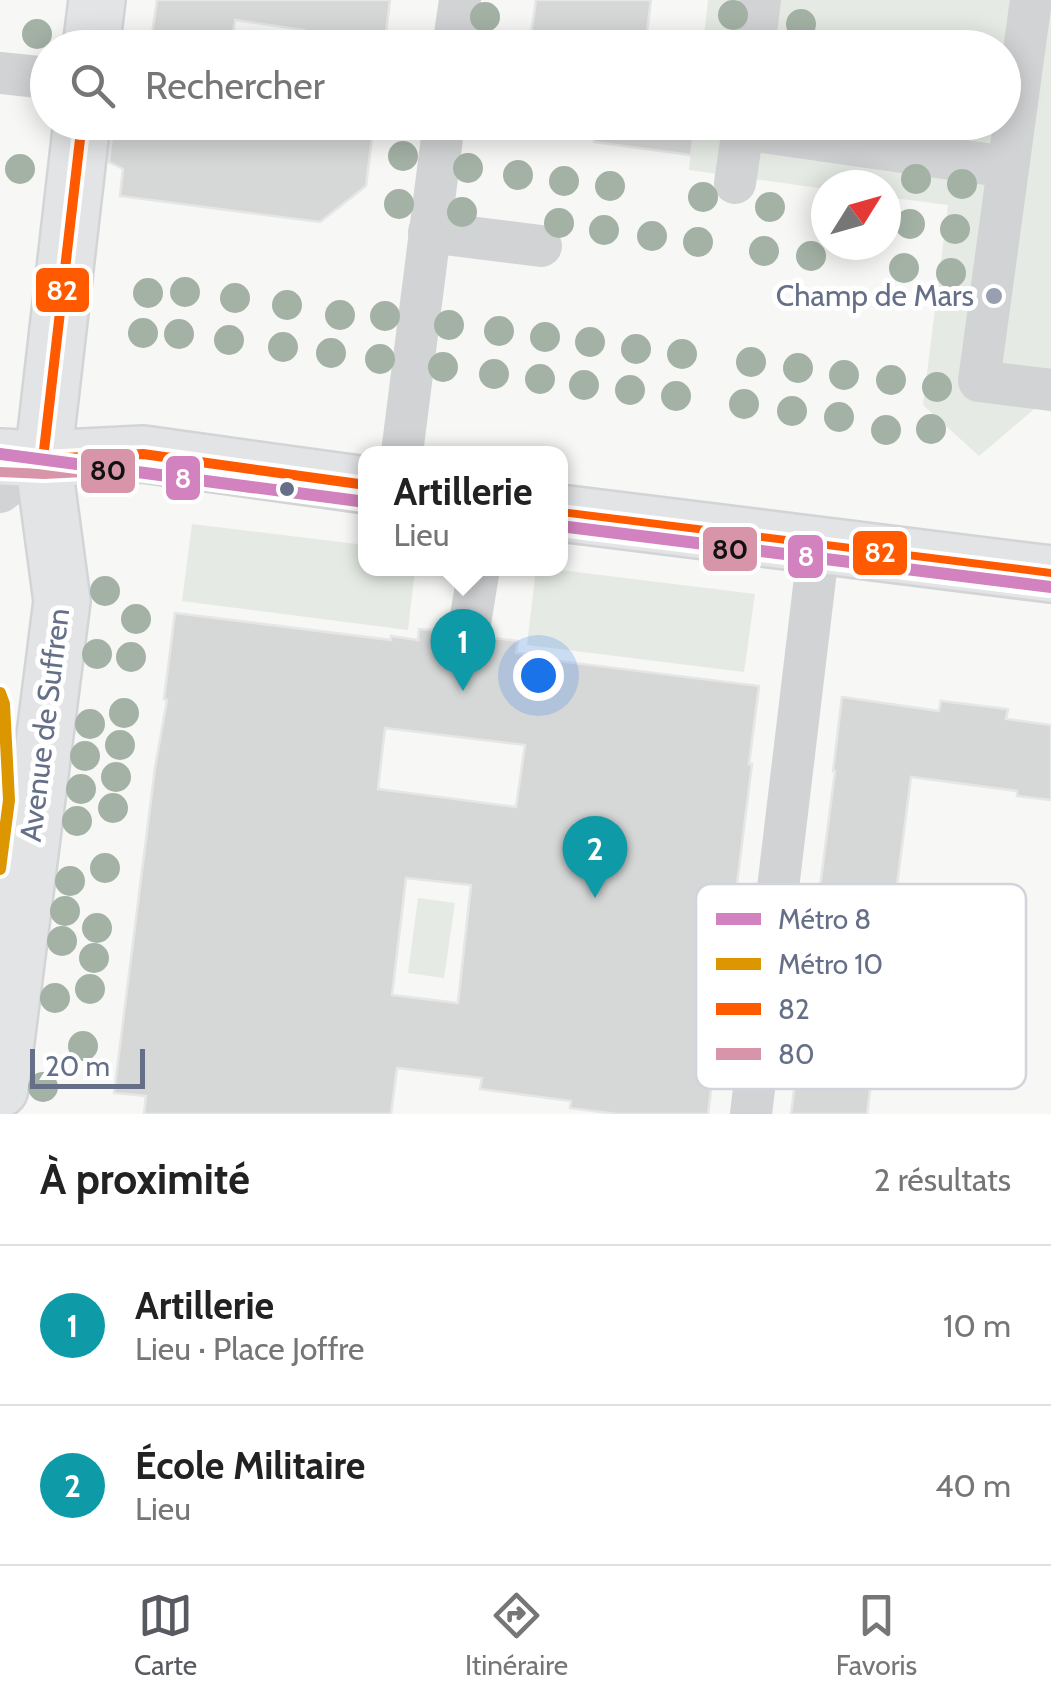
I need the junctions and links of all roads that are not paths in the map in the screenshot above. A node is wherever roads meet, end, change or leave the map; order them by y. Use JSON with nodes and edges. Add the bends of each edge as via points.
{"nodes":[{"id":1,"x":97,"y":0,"type":"edge"},
{"id":2,"x":460,"y":0,"type":"edge"},
{"id":3,"x":760,"y":0,"type":"edge"},
{"id":4,"x":1031,"y":0,"type":"edge"},
{"id":5,"x":93,"y":30,"type":"edge"},
{"id":6,"x":456,"y":30,"type":"edge"},
{"id":7,"x":756,"y":30,"type":"edge"},
{"id":8,"x":1021,"y":70,"type":"edge"},
{"id":9,"x":0,"y":73,"type":"edge"},
{"id":10,"x":30,"y":76,"type":"edge"},
{"id":11,"x":79,"y":140,"type":"edge"},
{"id":12,"x":442,"y":140,"type":"edge"},
{"id":13,"x":741,"y":140,"type":"edge"},
{"id":14,"x":831,"y":140,"type":"edge"},
{"id":15,"x":1011,"y":140,"type":"edge"},
{"id":16,"x":1007,"y":168,"type":"junction"},
{"id":17,"x":735,"y":183,"type":"dead end"},
{"id":18,"x":427,"y":246,"type":"junction"},
{"id":19,"x":540,"y":258,"type":"dead end"},
{"id":20,"x":1051,"y":390,"type":"edge"},
{"id":21,"x":403,"y":446,"type":"edge"},
{"id":22,"x":21,"y":458,"type":"edge"},
{"id":23,"x":358,"y":484,"type":"edge"},
{"id":24,"x":0,"y":492,"type":"edge"},
{"id":25,"x":568,"y":514,"type":"edge"},
{"id":26,"x":820,"y":546,"type":"junction"},
{"id":27,"x":1051,"y":574,"type":"edge"},
{"id":28,"x":478,"y":576,"type":"edge"},
{"id":29,"x":468,"y":635,"type":"dead end"},
{"id":30,"x":779,"y":884,"type":"edge"},
{"id":31,"x":0,"y":1087,"type":"edge"},
{"id":32,"x":754,"y":1089,"type":"edge"},
{"id":33,"x":751,"y":1114,"type":"edge"}],
"edges":[{"from":1,"to":5,"type":"main road"},
{"from":2,"to":6,"type":"street"},
{"from":3,"to":7,"type":"street"},
{"from":4,"to":8,"type":"street"},
{"from":9,"to":10,"type":"street"},
{"from":11,"to":22,"type":"main road","name":"Avenue de Suffren"},
{"from":12,"to":18,"type":"street"},
{"from":13,"to":17,"type":"street"},
{"from":14,"to":16,"type":"street"},
{"from":15,"to":16,"type":"street"},
{"from":16,"to":20,"type":"street","via":[[980,381]]},
{"from":18,"to":19,"type":"street"},
{"from":18,"to":21,"type":"street"},
{"from":22,"to":23,"type":"main road","via":[[143,454]]},
{"from":22,"to":24,"type":"street"},
{"from":22,"to":31,"type":"main road","name":"Avenue de Suffren","via":[[62,602]]},
{"from":25,"to":26,"type":"main road"},
{"from":26,"to":27,"type":"main road"},
{"from":26,"to":30,"type":"street"},
{"from":28,"to":29,"type":"street"},
{"from":32,"to":33,"type":"street"}]}
